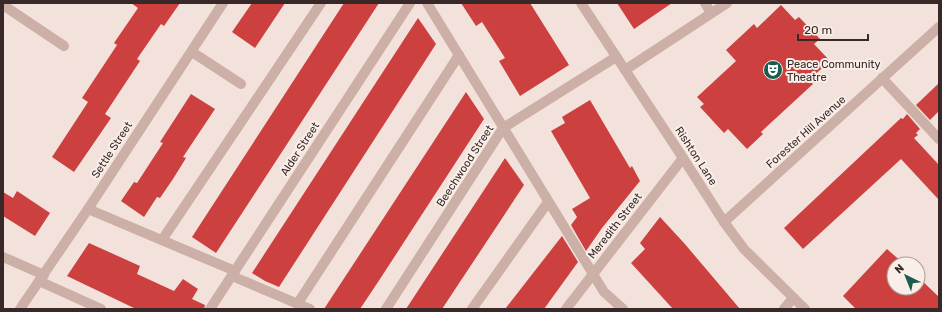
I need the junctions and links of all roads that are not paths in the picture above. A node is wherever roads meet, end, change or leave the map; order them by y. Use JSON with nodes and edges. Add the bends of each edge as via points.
{"nodes":[{"id":1,"x":223,"y":3,"type":"edge"},
{"id":2,"x":321,"y":3,"type":"edge"},
{"id":3,"x":410,"y":3,"type":"edge"},
{"id":4,"x":427,"y":3,"type":"edge"},
{"id":5,"x":581,"y":3,"type":"edge"},
{"id":6,"x":705,"y":3,"type":"edge"},
{"id":7,"x":727,"y":3,"type":"edge"},
{"id":8,"x":3,"y":5,"type":"edge"},
{"id":9,"x":711,"y":13,"type":"junction"},
{"id":10,"x":939,"y":26,"type":"edge"},
{"id":11,"x":64,"y":46,"type":"dead end"},
{"id":12,"x":192,"y":52,"type":"junction"},
{"id":13,"x":459,"y":56,"type":"junction"},
{"id":14,"x":616,"y":57,"type":"junction"},
{"id":15,"x":625,"y":70,"type":"junction"},
{"id":16,"x":882,"y":78,"type":"junction"},
{"id":17,"x":241,"y":84,"type":"dead end"},
{"id":18,"x":503,"y":128,"type":"junction"},
{"id":19,"x":939,"y":139,"type":"edge"},
{"id":20,"x":683,"y":158,"type":"junction"},
{"id":21,"x":548,"y":202,"type":"junction"},
{"id":22,"x":88,"y":209,"type":"junction"},
{"id":23,"x":724,"y":222,"type":"junction"},
{"id":24,"x":162,"y":240,"type":"junction"},
{"id":25,"x":3,"y":257,"type":"edge"},
{"id":26,"x":233,"y":273,"type":"junction"},
{"id":27,"x":593,"y":274,"type":"junction"},
{"id":28,"x":42,"y":278,"type":"junction"},
{"id":29,"x":793,"y":298,"type":"junction"},
{"id":30,"x":298,"y":303,"type":"junction"},
{"id":31,"x":20,"y":309,"type":"edge"},
{"id":32,"x":101,"y":309,"type":"edge"},
{"id":33,"x":210,"y":309,"type":"edge"},
{"id":34,"x":310,"y":309,"type":"edge"},
{"id":35,"x":386,"y":309,"type":"edge"},
{"id":36,"x":472,"y":309,"type":"edge"},
{"id":37,"x":566,"y":309,"type":"edge"},
{"id":38,"x":623,"y":309,"type":"edge"},
{"id":39,"x":784,"y":309,"type":"edge"},
{"id":40,"x":805,"y":309,"type":"edge"}],
"edges":[{"from":1,"to":12,"type":"street","name":"Settle Street"},
{"from":2,"to":24,"type":"street"},
{"from":3,"to":26,"type":"street","name":"Alder Street"},
{"from":4,"to":13,"type":"street"},
{"from":5,"to":14,"type":"street","name":"Rishton Lane"},
{"from":6,"to":9,"type":"street"},
{"from":7,"to":9,"type":"street"},
{"from":8,"to":11,"type":"street"},
{"from":9,"to":15,"type":"street"},
{"from":10,"to":16,"type":"street","name":"Forester Hill Avenue"},
{"from":12,"to":17,"type":"street"},
{"from":12,"to":22,"type":"street","name":"Settle Street"},
{"from":13,"to":18,"type":"street"},
{"from":13,"to":30,"type":"street"},
{"from":14,"to":15,"type":"street","name":"Rishton Lane"},
{"from":14,"to":18,"type":"street","name":"Beechwood Street"},
{"from":15,"to":20,"type":"street","name":"Rishton Lane"},
{"from":16,"to":19,"type":"street"},
{"from":16,"to":23,"type":"street","name":"Forester Hill Avenue"},
{"from":18,"to":21,"type":"street"},
{"from":18,"to":35,"type":"street","name":"Beechwood Street"},
{"from":20,"to":23,"type":"street","name":"Rishton Lane"},
{"from":20,"to":27,"type":"street","name":"Meredith Street"},
{"from":21,"to":27,"type":"street"},
{"from":21,"to":36,"type":"street"},
{"from":22,"to":24,"type":"street"},
{"from":22,"to":28,"type":"street","name":"Settle Street"},
{"from":23,"to":29,"type":"street","name":"Rishton Lane","via":[[744,249]]},
{"from":24,"to":26,"type":"street"},
{"from":25,"to":28,"type":"street"},
{"from":26,"to":30,"type":"street"},
{"from":26,"to":33,"type":"street","name":"Alder Street"},
{"from":27,"to":37,"type":"street","name":"Meredith Street"},
{"from":27,"to":38,"type":"street","via":[[604,292]]},
{"from":28,"to":31,"type":"street","name":"Settle Street"},
{"from":28,"to":32,"type":"street"},
{"from":29,"to":39,"type":"street"},
{"from":29,"to":40,"type":"street","name":"Rishton Lane"},
{"from":30,"to":34,"type":"street"}]}
